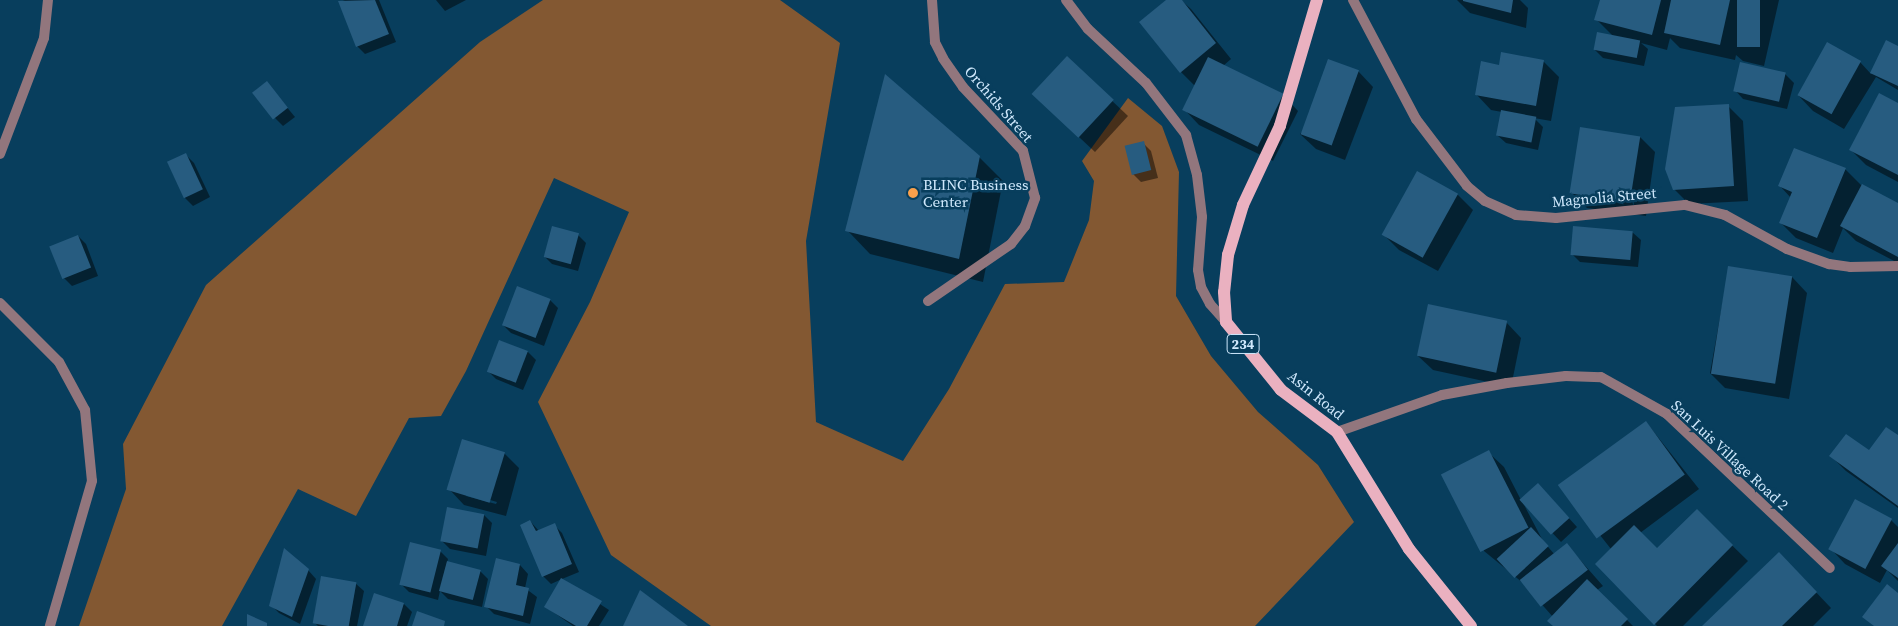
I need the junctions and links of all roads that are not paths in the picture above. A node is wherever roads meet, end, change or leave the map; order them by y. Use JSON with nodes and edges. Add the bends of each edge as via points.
{"nodes":[{"id":1,"x":48,"y":0,"type":"edge"},
{"id":2,"x":932,"y":0,"type":"edge"},
{"id":3,"x":1066,"y":0,"type":"edge"},
{"id":4,"x":1317,"y":0,"type":"edge"},
{"id":5,"x":1353,"y":0,"type":"edge"},
{"id":6,"x":0,"y":154,"type":"edge"},
{"id":7,"x":1898,"y":266,"type":"edge"},
{"id":8,"x":928,"y":301,"type":"dead end"},
{"id":9,"x":0,"y":303,"type":"edge"},
{"id":10,"x":1226,"y":322,"type":"junction"},
{"id":11,"x":1337,"y":432,"type":"junction"},
{"id":12,"x":1830,"y":568,"type":"dead end"},
{"id":13,"x":50,"y":626,"type":"edge"},
{"id":14,"x":1471,"y":626,"type":"edge"}],
"edges":[{"from":1,"to":6,"type":"street","via":[[44,38]]},
{"from":2,"to":8,"type":"street","name":"Orchids Street","via":[[935,42],[943,58],[963,88],[1023,151],[1035,198],[1026,226],[1011,244]]},
{"from":3,"to":10,"type":"street","via":[[1088,29],[1146,83],[1186,135],[1197,175],[1202,217],[1198,270],[1201,287],[1210,304]]},
{"from":4,"to":10,"type":"main road","number":"234","via":[[1280,126],[1243,205],[1228,255],[1224,292]]},
{"from":5,"to":7,"type":"street","name":"Magnolia Street","via":[[1416,119],[1466,186],[1484,201],[1516,215],[1556,218],[1685,205],[1725,216],[1787,249],[1829,264]]},
{"from":9,"to":13,"type":"street","via":[[59,362],[85,410],[92,481]]},
{"from":10,"to":11,"type":"main road","name":"Asin Road","number":"234","via":[[1281,390]]},
{"from":11,"to":12,"type":"street","name":"San Luis Village Road 2","via":[[1442,395],[1566,376],[1601,378],[1667,414]]},
{"from":11,"to":14,"type":"main road","name":"Asin Road","number":"234","via":[[1409,549]]}]}
